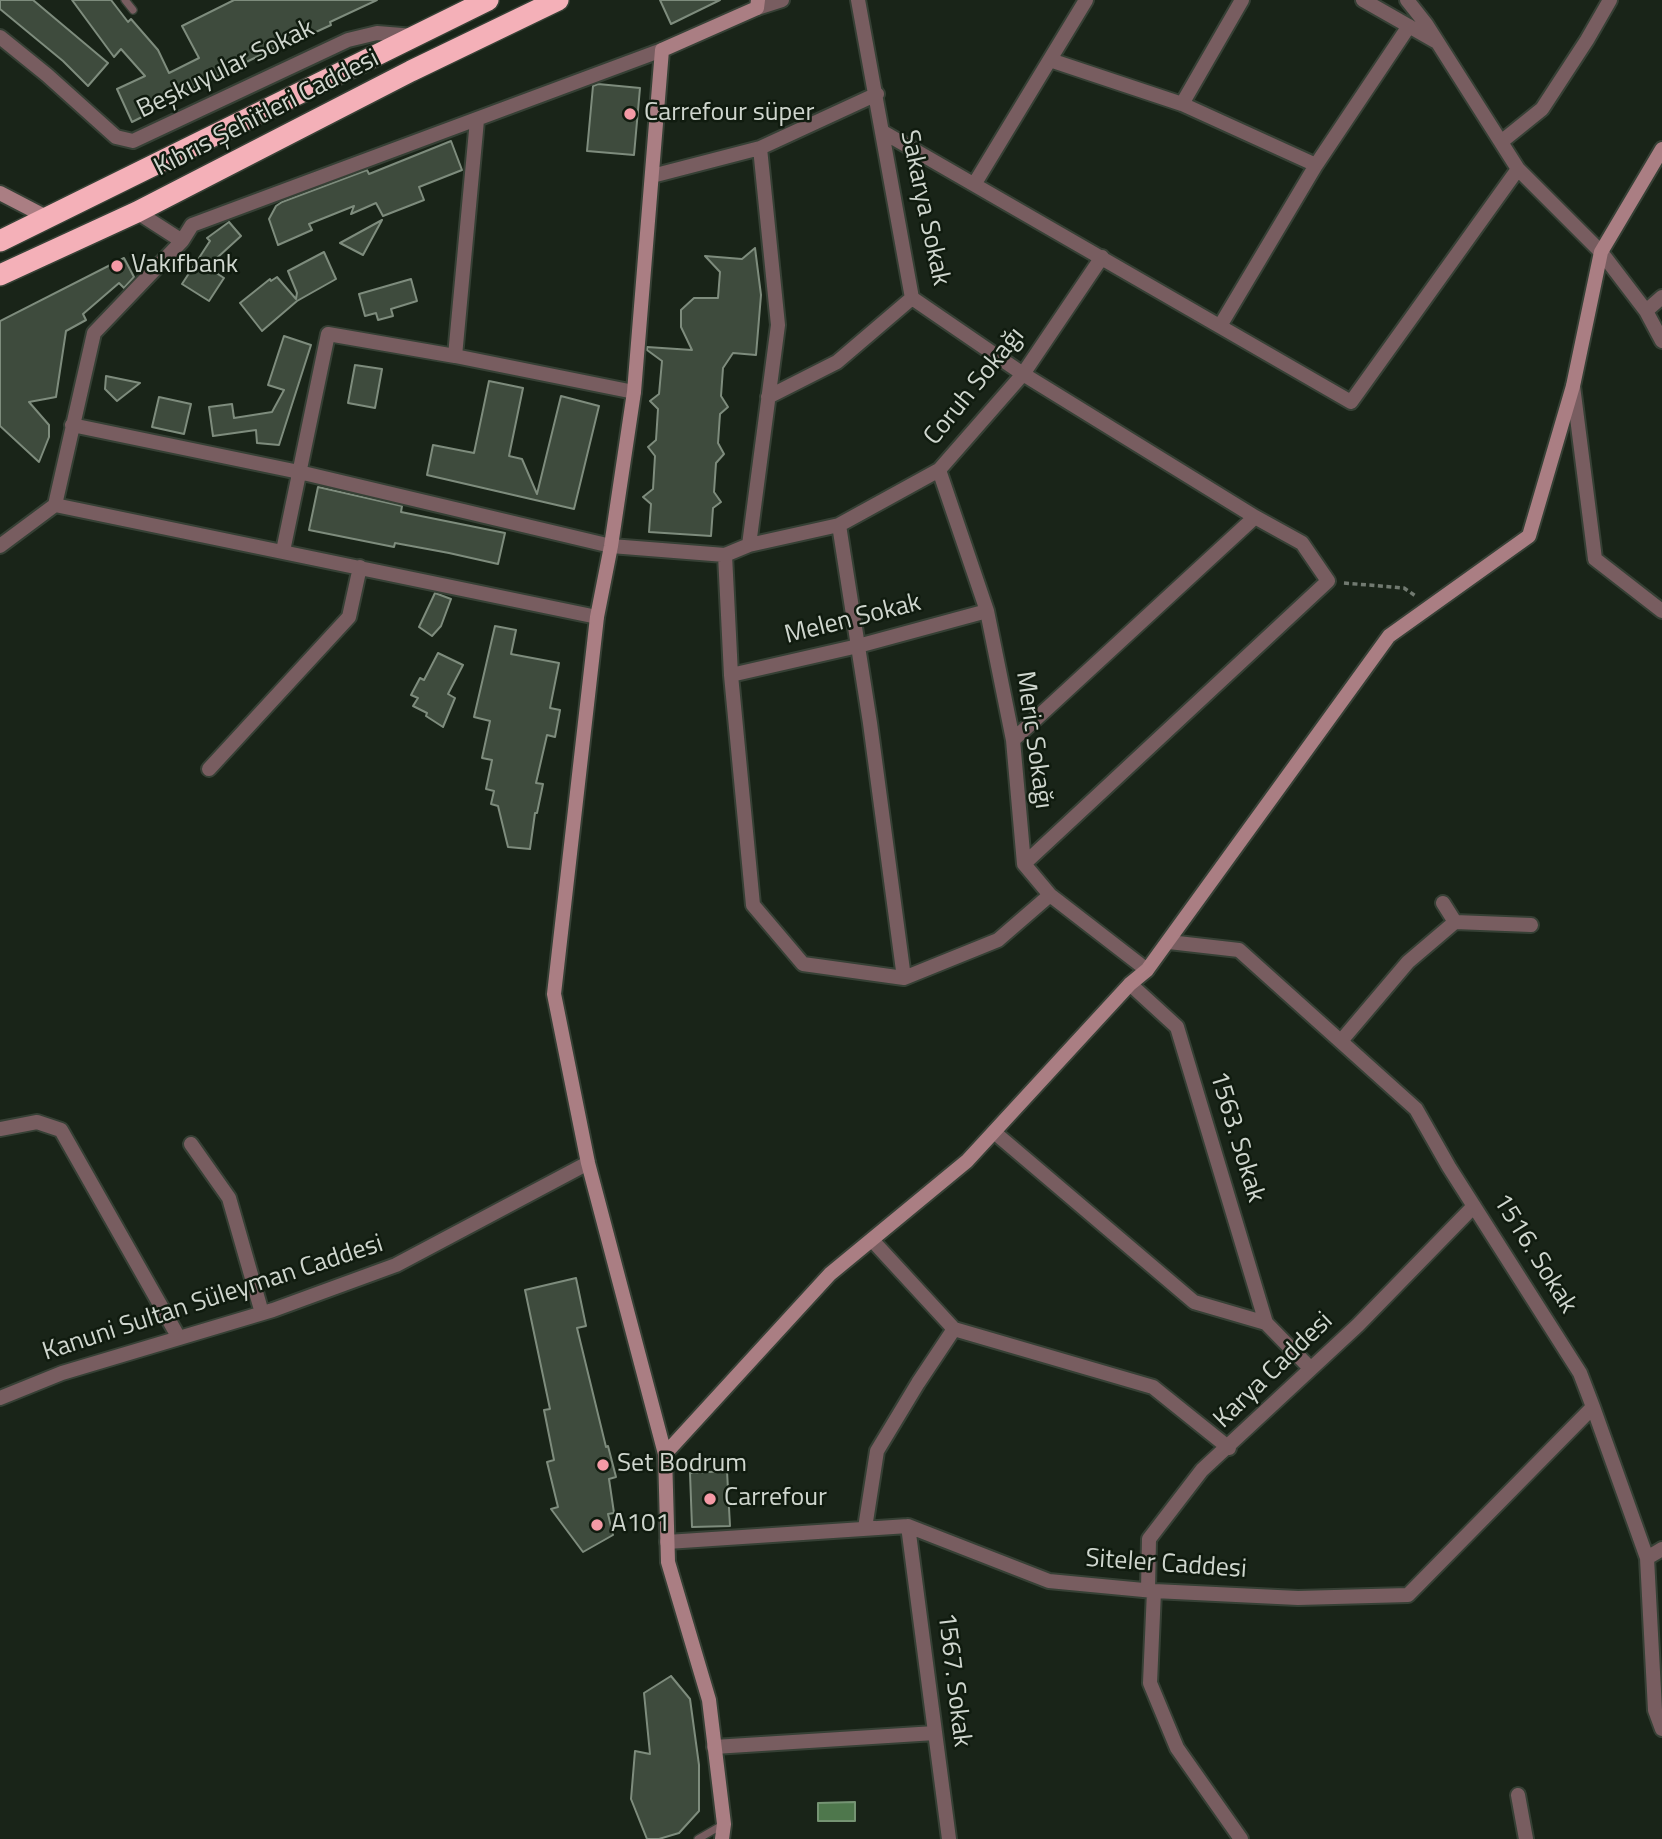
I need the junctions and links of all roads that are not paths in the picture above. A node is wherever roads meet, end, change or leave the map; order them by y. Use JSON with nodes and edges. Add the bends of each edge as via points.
{"nodes":[{"id":1,"x":125,"y":0,"type":"edge"},
{"id":2,"x":488,"y":0,"type":"edge"},
{"id":3,"x":558,"y":0,"type":"edge"},
{"id":4,"x":782,"y":0,"type":"edge"},
{"id":5,"x":858,"y":0,"type":"edge"},
{"id":6,"x":1086,"y":0,"type":"edge"},
{"id":7,"x":1242,"y":0,"type":"edge"},
{"id":8,"x":1363,"y":0,"type":"edge"},
{"id":9,"x":1407,"y":0,"type":"edge"},
{"id":10,"x":1610,"y":0,"type":"edge"},
{"id":11,"x":757,"y":4,"type":"edge"},
{"id":12,"x":133,"y":10,"type":"dead end"},
{"id":13,"x":1409,"y":26,"type":"junction"},
{"id":14,"x":415,"y":36,"type":"junction"},
{"id":15,"x":4,"y":40,"type":"edge"},
{"id":16,"x":1437,"y":41,"type":"junction"},
{"id":17,"x":662,"y":50,"type":"junction"},
{"id":18,"x":1050,"y":60,"type":"junction"},
{"id":19,"x":877,"y":94,"type":"junction"},
{"id":20,"x":1182,"y":104,"type":"junction"},
{"id":21,"x":477,"y":120,"type":"junction"},
{"id":22,"x":883,"y":132,"type":"junction"},
{"id":23,"x":1501,"y":142,"type":"junction"},
{"id":24,"x":760,"y":148,"type":"junction"},
{"id":25,"x":1662,"y":149,"type":"edge"},
{"id":26,"x":1316,"y":165,"type":"junction"},
{"id":27,"x":1518,"y":169,"type":"junction"},
{"id":28,"x":652,"y":176,"type":"junction"},
{"id":29,"x":975,"y":183,"type":"junction"},
{"id":30,"x":0,"y":193,"type":"edge"},
{"id":31,"x":136,"y":212,"type":"junction"},
{"id":32,"x":48,"y":218,"type":"junction"},
{"id":33,"x":0,"y":241,"type":"edge"},
{"id":34,"x":181,"y":241,"type":"junction"},
{"id":35,"x":1601,"y":252,"type":"junction"},
{"id":36,"x":1102,"y":257,"type":"junction"},
{"id":37,"x":0,"y":275,"type":"edge"},
{"id":38,"x":1662,"y":297,"type":"edge"},
{"id":39,"x":912,"y":298,"type":"junction"},
{"id":40,"x":1646,"y":311,"type":"junction"},
{"id":41,"x":1220,"y":326,"type":"junction"},
{"id":42,"x":1662,"y":341,"type":"edge"},
{"id":43,"x":455,"y":356,"type":"junction"},
{"id":44,"x":1023,"y":374,"type":"junction"},
{"id":45,"x":1573,"y":386,"type":"junction"},
{"id":46,"x":634,"y":392,"type":"junction"},
{"id":47,"x":768,"y":397,"type":"junction"},
{"id":48,"x":72,"y":425,"type":"junction"},
{"id":49,"x":939,"y":470,"type":"junction"},
{"id":50,"x":299,"y":472,"type":"junction"},
{"id":51,"x":55,"y":505,"type":"junction"},
{"id":52,"x":1255,"y":517,"type":"junction"},
{"id":53,"x":839,"y":525,"type":"junction"},
{"id":54,"x":749,"y":545,"type":"junction"},
{"id":55,"x":0,"y":546,"type":"edge"},
{"id":56,"x":611,"y":546,"type":"junction"},
{"id":57,"x":283,"y":551,"type":"junction"},
{"id":58,"x":725,"y":555,"type":"junction"},
{"id":59,"x":360,"y":567,"type":"junction"},
{"id":60,"x":987,"y":611,"type":"junction"},
{"id":61,"x":1662,"y":611,"type":"edge"},
{"id":62,"x":597,"y":617,"type":"junction"},
{"id":63,"x":858,"y":646,"type":"junction"},
{"id":64,"x":731,"y":675,"type":"junction"},
{"id":65,"x":1013,"y":740,"type":"junction"},
{"id":66,"x":209,"y":769,"type":"dead end"},
{"id":67,"x":1024,"y":864,"type":"junction"},
{"id":68,"x":1050,"y":895,"type":"junction"},
{"id":69,"x":1443,"y":904,"type":"dead end"},
{"id":70,"x":1455,"y":922,"type":"junction"},
{"id":71,"x":1531,"y":925,"type":"dead end"},
{"id":72,"x":1169,"y":942,"type":"junction"},
{"id":73,"x":1147,"y":970,"type":"junction"},
{"id":74,"x":904,"y":978,"type":"junction"},
{"id":75,"x":1130,"y":984,"type":"junction"},
{"id":76,"x":1341,"y":1041,"type":"junction"},
{"id":77,"x":0,"y":1129,"type":"edge"},
{"id":78,"x":994,"y":1132,"type":"junction"},
{"id":79,"x":191,"y":1144,"type":"dead end"},
{"id":80,"x":588,"y":1163,"type":"junction"},
{"id":81,"x":1474,"y":1206,"type":"junction"},
{"id":82,"x":872,"y":1240,"type":"junction"},
{"id":83,"x":262,"y":1313,"type":"junction"},
{"id":84,"x":1266,"y":1322,"type":"junction"},
{"id":85,"x":954,"y":1329,"type":"junction"},
{"id":86,"x":179,"y":1338,"type":"junction"},
{"id":87,"x":1310,"y":1368,"type":"junction"},
{"id":88,"x":0,"y":1398,"type":"edge"},
{"id":89,"x":1593,"y":1407,"type":"junction"},
{"id":90,"x":1229,"y":1448,"type":"junction"},
{"id":91,"x":665,"y":1454,"type":"junction"},
{"id":92,"x":908,"y":1527,"type":"junction"},
{"id":93,"x":667,"y":1542,"type":"junction"},
{"id":94,"x":1662,"y":1549,"type":"edge"},
{"id":95,"x":1647,"y":1558,"type":"junction"},
{"id":96,"x":1151,"y":1590,"type":"junction"},
{"id":97,"x":1662,"y":1729,"type":"edge"},
{"id":98,"x":935,"y":1733,"type":"junction"},
{"id":99,"x":714,"y":1747,"type":"junction"},
{"id":100,"x":1518,"y":1796,"type":"dead end"},
{"id":101,"x":723,"y":1832,"type":"edge"},
{"id":102,"x":698,"y":1839,"type":"edge"},
{"id":103,"x":948,"y":1839,"type":"edge"},
{"id":104,"x":1241,"y":1839,"type":"edge"},
{"id":105,"x":1526,"y":1839,"type":"edge"}],
"edges":[{"from":1,"to":12,"type":"lane"},
{"from":2,"to":14,"type":"highway","name":"Kıbrıs Şehitleri Caddesi"},
{"from":3,"to":31,"type":"highway","name":"Kıbrıs Şehitleri Caddesi"},
{"from":4,"to":11,"type":"street"},
{"from":5,"to":19,"type":"street","name":"Sakarya Sokak"},
{"from":6,"to":18,"type":"street"},
{"from":7,"to":20,"type":"street"},
{"from":8,"to":13,"type":"street"},
{"from":9,"to":16,"type":"street"},
{"from":10,"to":23,"type":"street","via":[[1542,109]]},
{"from":11,"to":17,"type":"street"},
{"from":13,"to":16,"type":"street"},
{"from":13,"to":26,"type":"street"},
{"from":14,"to":15,"type":"street","name":"Beşkuyular Sokak","via":[[377,33],[348,40],[133,141],[116,137]]},
{"from":14,"to":32,"type":"highway","name":"Kıbrıs Şehitleri Caddesi"},
{"from":16,"to":23,"type":"street"},
{"from":17,"to":21,"type":"street"},
{"from":17,"to":28,"type":"street"},
{"from":18,"to":20,"type":"street"},
{"from":18,"to":29,"type":"street"},
{"from":19,"to":22,"type":"street","name":"Sakarya Sokak"},
{"from":19,"to":24,"type":"street"},
{"from":20,"to":26,"type":"street"},
{"from":21,"to":34,"type":"street","via":[[192,225]]},
{"from":21,"to":43,"type":"street"},
{"from":22,"to":29,"type":"street"},
{"from":22,"to":39,"type":"street","name":"Sakarya Sokak"},
{"from":23,"to":27,"type":"street"},
{"from":24,"to":28,"type":"street"},
{"from":24,"to":47,"type":"street","via":[[778,325]]},
{"from":25,"to":35,"type":"street"},
{"from":26,"to":41,"type":"street"},
{"from":27,"to":35,"type":"street"},
{"from":27,"to":41,"type":"street","via":[[1352,402]]},
{"from":28,"to":46,"type":"street"},
{"from":29,"to":36,"type":"street"},
{"from":30,"to":32,"type":"street"},
{"from":31,"to":34,"type":"street"},
{"from":31,"to":37,"type":"highway","name":"Kıbrıs Şehitleri Caddesi"},
{"from":32,"to":33,"type":"highway","name":"Kıbrıs Şehitleri Caddesi"},
{"from":34,"to":48,"type":"street","via":[[94,333]]},
{"from":35,"to":40,"type":"street"},
{"from":35,"to":45,"type":"street"},
{"from":36,"to":41,"type":"street"},
{"from":36,"to":44,"type":"street","name":"Coruh Sokağı"},
{"from":38,"to":40,"type":"street"},
{"from":39,"to":44,"type":"street","name":"Sakarya Sokak"},
{"from":39,"to":47,"type":"street","via":[[838,362]]},
{"from":40,"to":42,"type":"street"},
{"from":43,"to":46,"type":"street"},
{"from":43,"to":50,"type":"street","via":[[328,334]]},
{"from":44,"to":49,"type":"street","name":"Coruh Sokağı"},
{"from":44,"to":52,"type":"street","name":"Sakarya Sokak"},
{"from":45,"to":61,"type":"street","via":[[1595,559]]},
{"from":45,"to":72,"type":"street","via":[[1529,536],[1389,636]]},
{"from":46,"to":56,"type":"street"},
{"from":47,"to":54,"type":"street"},
{"from":48,"to":50,"type":"street","name":"Coruh Sokağı"},
{"from":48,"to":51,"type":"street"},
{"from":49,"to":53,"type":"street","name":"Coruh Sokağı"},
{"from":49,"to":60,"type":"street","name":"Meric Sokağı"},
{"from":50,"to":56,"type":"street","name":"Coruh Sokağı"},
{"from":50,"to":57,"type":"street"},
{"from":51,"to":55,"type":"street"},
{"from":51,"to":57,"type":"street"},
{"from":52,"to":65,"type":"street"},
{"from":52,"to":67,"type":"street","name":"Sakarya Sokak","via":[[1302,543],[1328,581]]},
{"from":53,"to":54,"type":"street","name":"Coruh Sokağı"},
{"from":53,"to":63,"type":"street"},
{"from":54,"to":58,"type":"street","name":"Coruh Sokağı"},
{"from":56,"to":58,"type":"street","name":"Coruh Sokağı"},
{"from":56,"to":62,"type":"street"},
{"from":57,"to":59,"type":"street"},
{"from":58,"to":64,"type":"street"},
{"from":59,"to":62,"type":"street"},
{"from":59,"to":66,"type":"street","via":[[349,617]]},
{"from":60,"to":63,"type":"street","name":"Melen Sokak"},
{"from":60,"to":65,"type":"street","name":"Meric Sokağı"},
{"from":62,"to":80,"type":"street","via":[[554,994]]},
{"from":63,"to":64,"type":"street","name":"Melen Sokak"},
{"from":63,"to":74,"type":"street"},
{"from":64,"to":74,"type":"street","via":[[753,905],[803,964]]},
{"from":65,"to":67,"type":"street","name":"Meric Sokağı"},
{"from":67,"to":68,"type":"street"},
{"from":68,"to":73,"type":"street"},
{"from":68,"to":74,"type":"street","via":[[998,940]]},
{"from":69,"to":70,"type":"street"},
{"from":70,"to":71,"type":"street"},
{"from":70,"to":76,"type":"street","via":[[1408,962]]},
{"from":72,"to":73,"type":"street"},
{"from":72,"to":76,"type":"street","name":"1516. Sokak","via":[[1238,950]]},
{"from":73,"to":75,"type":"street"},
{"from":75,"to":78,"type":"street"},
{"from":75,"to":84,"type":"street","name":"1563. Sokak","via":[[1177,1027]]},
{"from":76,"to":81,"type":"street","name":"1516. Sokak","via":[[1416,1109]]},
{"from":77,"to":86,"type":"street","via":[[37,1122],[61,1130]]},
{"from":78,"to":82,"type":"street","via":[[967,1161]]},
{"from":78,"to":84,"type":"street","via":[[1194,1302]]},
{"from":79,"to":83,"type":"street","via":[[229,1198]]},
{"from":80,"to":83,"type":"street","name":"Kanuni Sultan Süleyman Caddesi","via":[[396,1265]]},
{"from":80,"to":91,"type":"street"},
{"from":81,"to":87,"type":"street","name":"Karya Caddesi"},
{"from":81,"to":89,"type":"street","name":"1516. Sokak","via":[[1580,1373]]},
{"from":82,"to":85,"type":"street"},
{"from":82,"to":91,"type":"street","via":[[830,1274]]},
{"from":83,"to":86,"type":"street","name":"Kanuni Sultan Süleyman Caddesi"},
{"from":84,"to":87,"type":"street"},
{"from":85,"to":90,"type":"street","via":[[1153,1387]]},
{"from":85,"to":92,"type":"street","via":[[877,1451],[865,1528]]},
{"from":86,"to":88,"type":"street","name":"Kanuni Sultan Süleyman Caddesi","via":[[62,1373]]},
{"from":87,"to":90,"type":"street","name":"Karya Caddesi"},
{"from":89,"to":95,"type":"street","name":"1516. Sokak"},
{"from":89,"to":96,"type":"street","name":"Siteler Caddesi","via":[[1408,1595],[1298,1598]]},
{"from":90,"to":96,"type":"street","name":"Karya Caddesi","via":[[1202,1471],[1149,1539]]},
{"from":91,"to":93,"type":"street"},
{"from":92,"to":93,"type":"street","name":"Siteler Caddesi"},
{"from":92,"to":96,"type":"street","name":"Siteler Caddesi","via":[[1049,1581]]},
{"from":92,"to":98,"type":"street","name":"1567. Sokak"},
{"from":93,"to":99,"type":"street","via":[[668,1562],[709,1700]]},
{"from":94,"to":95,"type":"street"},
{"from":95,"to":97,"type":"street","name":"1516. Sokak","via":[[1655,1710]]},
{"from":96,"to":104,"type":"street","name":"Karya Caddesi","via":[[1150,1682],[1177,1748]]},
{"from":98,"to":99,"type":"street"},
{"from":98,"to":103,"type":"street","name":"1567. Sokak"},
{"from":99,"to":101,"type":"street"},
{"from":100,"to":105,"type":"street"},
{"from":101,"to":102,"type":"lane"}]}
